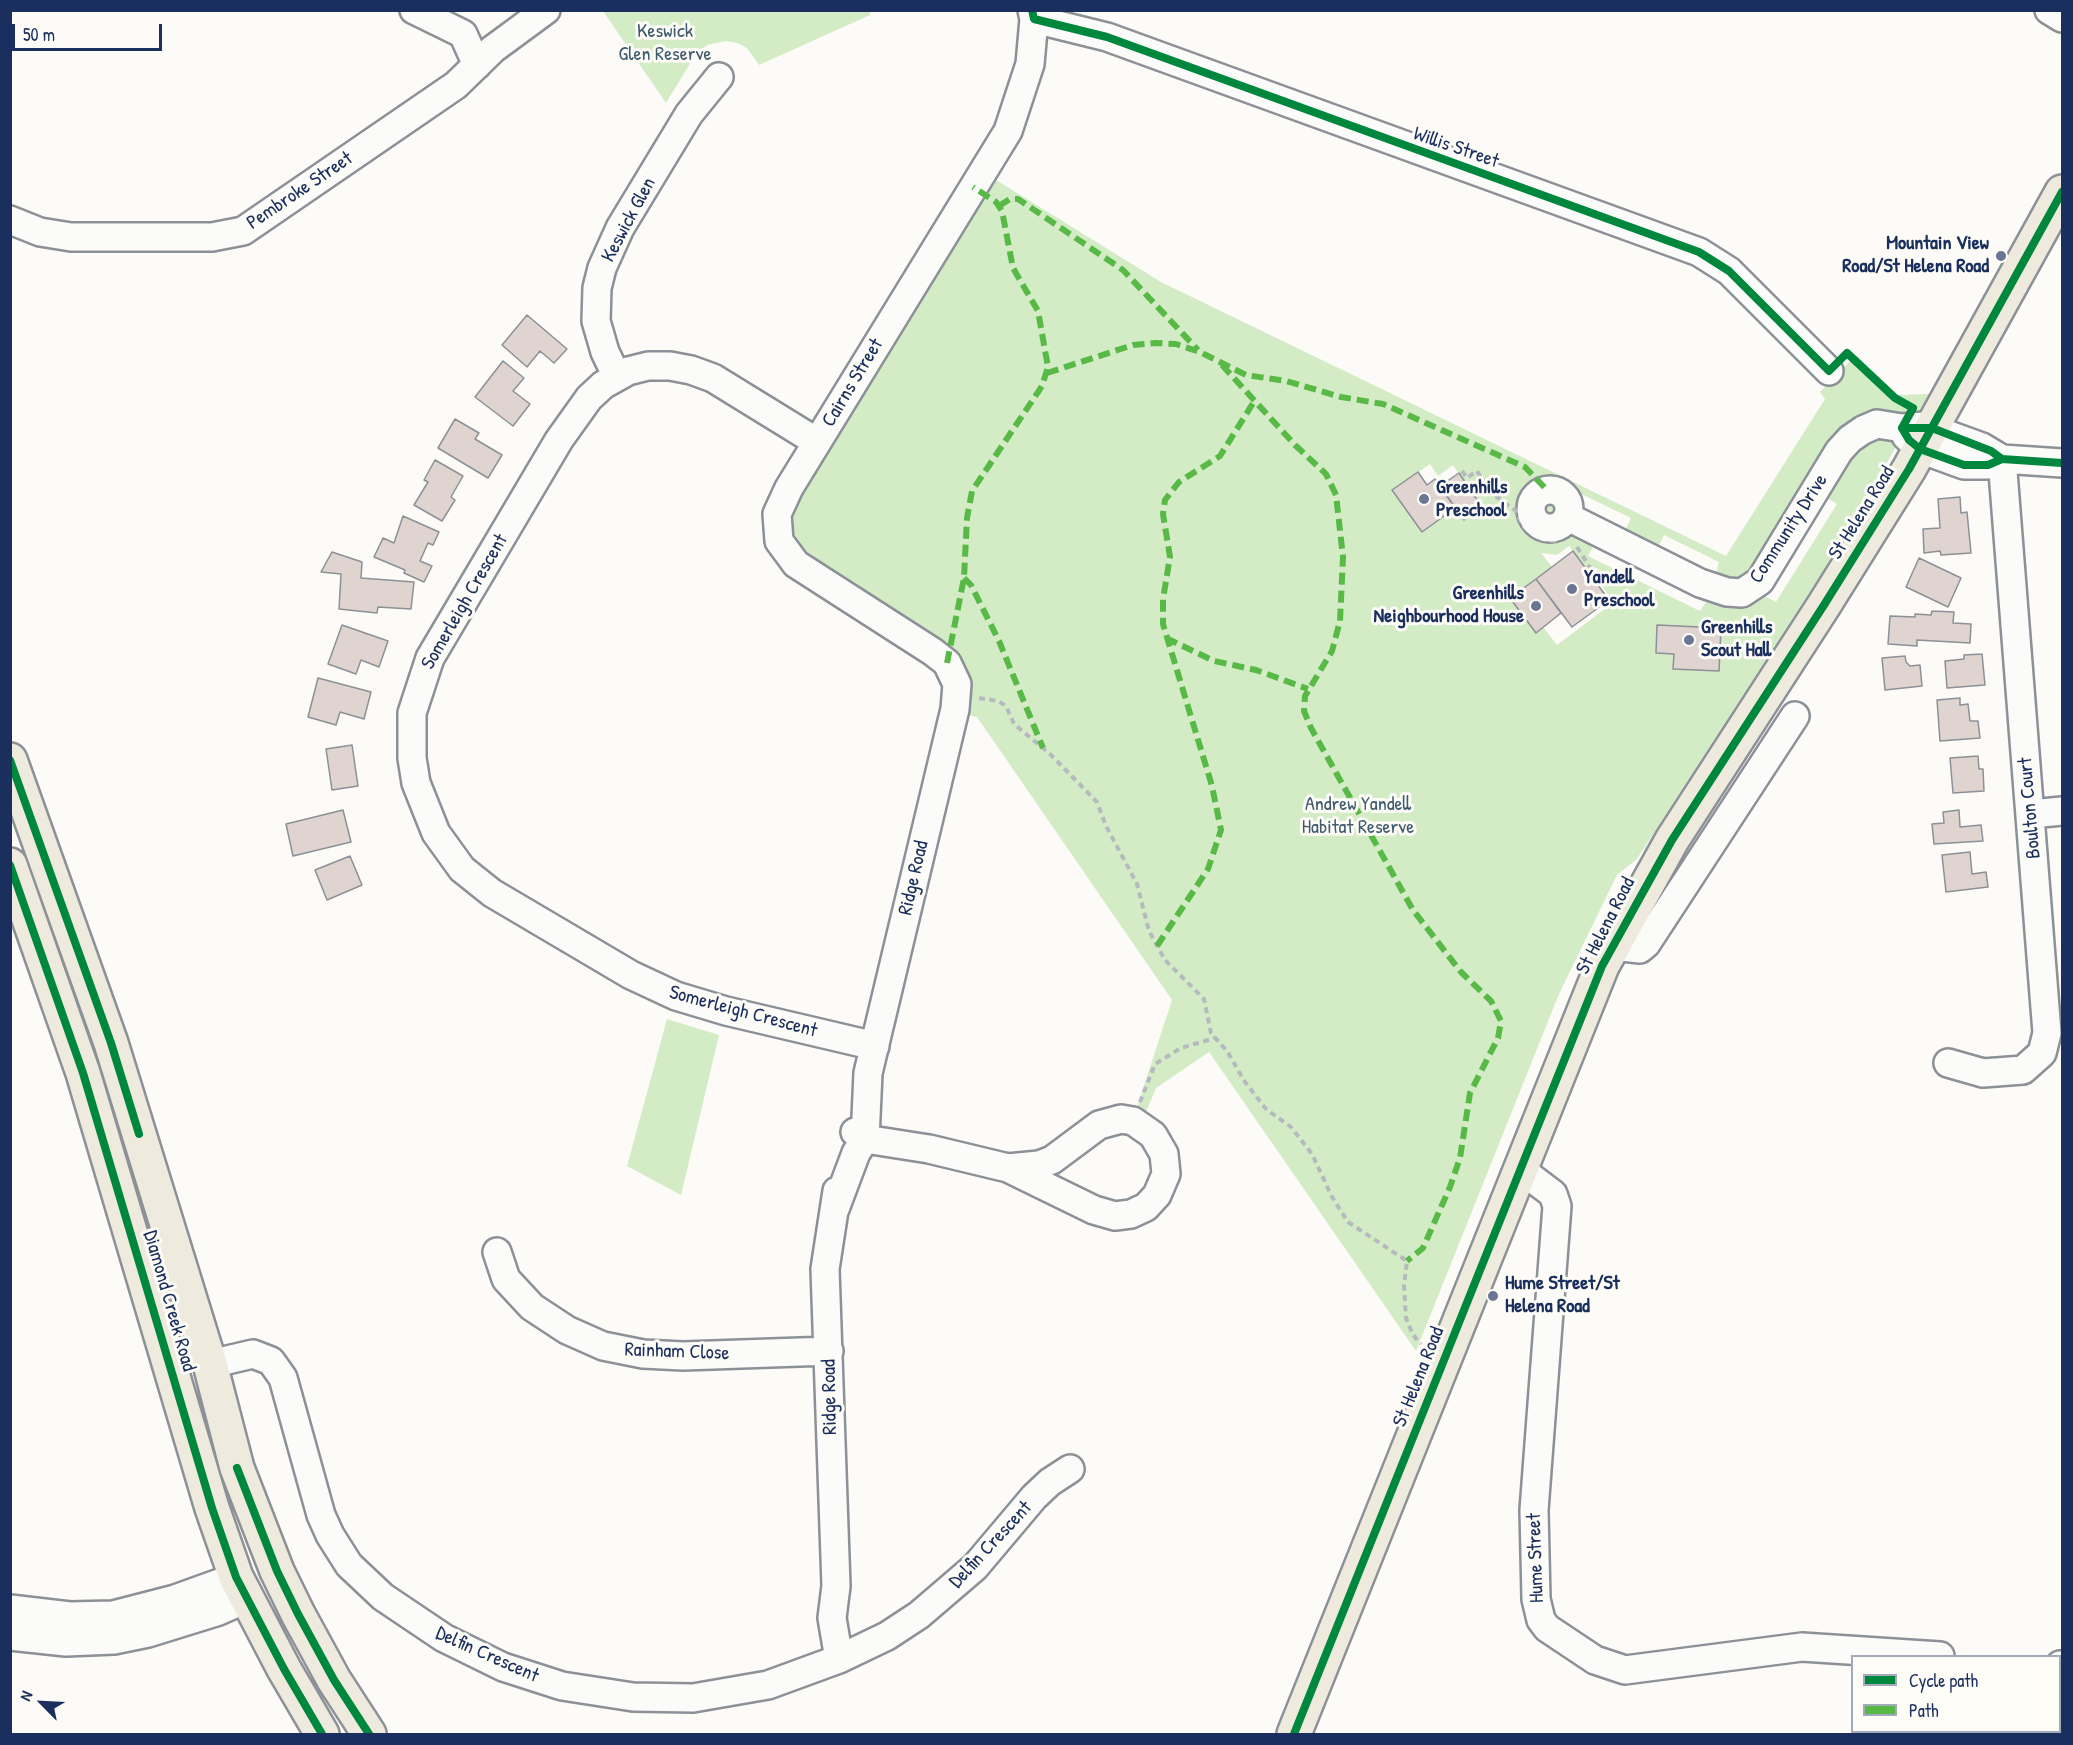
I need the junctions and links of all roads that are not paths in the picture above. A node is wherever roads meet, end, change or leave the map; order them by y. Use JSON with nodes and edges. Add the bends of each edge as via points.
{"nodes":[{"id":1,"x":414,"y":10,"type":"edge"},
{"id":2,"x":546,"y":10,"type":"edge"},
{"id":3,"x":2049,"y":10,"type":"edge"},
{"id":4,"x":1033,"y":15,"type":"edge"},
{"id":5,"x":2062,"y":18,"type":"edge"},
{"id":6,"x":477,"y":65,"type":"junction"},
{"id":7,"x":719,"y":77,"type":"dead end"},
{"id":8,"x":2062,"y":192,"type":"edge"},
{"id":9,"x":10,"y":220,"type":"edge"},
{"id":10,"x":1829,"y":371,"type":"road end"},
{"id":11,"x":617,"y":377,"type":"junction"},
{"id":12,"x":1915,"y":427,"type":"junction"},
{"id":13,"x":817,"y":442,"type":"junction"},
{"id":14,"x":2002,"y":459,"type":"junction"},
{"id":15,"x":2062,"y":463,"type":"edge"},
{"id":16,"x":1570,"y":532,"type":"road end"},
{"id":17,"x":957,"y":689,"type":"joint"},
{"id":18,"x":1795,"y":716,"type":"dead end"},
{"id":19,"x":10,"y":760,"type":"edge"},
{"id":20,"x":2062,"y":811,"type":"edge"},
{"id":21,"x":2031,"y":814,"type":"junction"},
{"id":22,"x":10,"y":865,"type":"edge"},
{"id":23,"x":1612,"y":946,"type":"junction"},
{"id":24,"x":875,"y":1046,"type":"junction"},
{"id":25,"x":1948,"y":1063,"type":"dead end"},
{"id":26,"x":862,"y":1133,"type":"junction"},
{"id":27,"x":1008,"y":1168,"type":"junction"},
{"id":28,"x":1520,"y":1169,"type":"junction"},
{"id":29,"x":497,"y":1252,"type":"dead end"},
{"id":30,"x":829,"y":1351,"type":"junction"},
{"id":31,"x":210,"y":1364,"type":"junction"},
{"id":32,"x":173,"y":1374,"type":"junction"},
{"id":33,"x":1070,"y":1469,"type":"dead end"},
{"id":34,"x":277,"y":1571,"type":"junction"},
{"id":35,"x":241,"y":1588,"type":"junction"},
{"id":36,"x":10,"y":1609,"type":"edge"},
{"id":37,"x":179,"y":1610,"type":"junction"},
{"id":38,"x":10,"y":1636,"type":"edge"},
{"id":39,"x":847,"y":1655,"type":"junction"},
{"id":40,"x":1925,"y":1655,"type":"edge"},
{"id":41,"x":322,"y":1734,"type":"edge"},
{"id":42,"x":369,"y":1734,"type":"edge"},
{"id":43,"x":1294,"y":1734,"type":"edge"}],
"edges":[{"from":1,"to":6,"type":"street","via":[[463,34]]},
{"from":2,"to":6,"type":"street","name":"Pembroke Street"},
{"from":3,"to":5,"type":"street"},
{"from":4,"to":10,"type":"street","name":"Willis Street","via":[[1107,37],[1699,252],[1729,271]]},
{"from":4,"to":13,"type":"street","name":"Cairns Street","via":[[1029,64],[1008,130]]},
{"from":6,"to":9,"type":"street","name":"Pembroke Street","via":[[456,85],[243,231],[212,237],[71,237],[40,232]]},
{"from":7,"to":11,"type":"street","name":"Keswick Glen","via":[[689,114],[620,228],[602,268],[596,321]]},
{"from":8,"to":12,"type":"main road","name":"St Helena Road"},
{"from":11,"to":13,"type":"street","name":"Somerleigh Crescent","via":[[648,366],[691,370],[713,378]]},
{"from":11,"to":24,"type":"street","name":"Somerleigh Crescent","via":[[589,398],[575,415],[430,658],[417,692],[411,730],[416,783],[423,806],[449,854],[476,882],[631,975],[701,1004]]},
{"from":12,"to":14,"type":"street","name":"Community Drive","via":[[1991,451]]},
{"from":12,"to":16,"type":"street","name":"Community Drive","via":[[1877,424],[1850,439],[1760,581],[1742,592],[1727,592],[1700,583]]},
{"from":12,"to":23,"type":"main road","name":"St Helena Road","via":[[1824,605],[1672,840]]},
{"from":13,"to":17,"type":"street","name":"Cairns Street","via":[[777,514],[777,532],[784,550],[805,571],[947,663]]},
{"from":14,"to":15,"type":"street"},
{"from":14,"to":21,"type":"street","name":"Boulton Court"},
{"from":17,"to":24,"type":"street","name":"Ridge Road"},
{"from":18,"to":23,"type":"street","name":"St Helena Road","via":[[1646,944],[1640,949]]},
{"from":19,"to":31,"type":"main road","name":"Diamond Creek Road","via":[[111,1043]]},
{"from":20,"to":21,"type":"street"},
{"from":21,"to":25,"type":"street","name":"Boulton Court","via":[[2046,1046],[2037,1060],[2023,1070],[1983,1073]]},
{"from":22,"to":32,"type":"main road","name":"Diamond Creek Road","via":[[83,1073]]},
{"from":23,"to":28,"type":"main road","name":"St Helena Road"},
{"from":24,"to":26,"type":"street","name":"Ridge Road","via":[[856,1103]]},
{"from":26,"to":27,"type":"street"},
{"from":26,"to":30,"type":"street","name":"Ridge Road","via":[[841,1164],[825,1269]]},
{"from":27,"to":27,"type":"street","via":[[1052,1160],[1099,1125],[1121,1119],[1133,1121],[1154,1135],[1164,1154],[1166,1174],[1157,1195],[1146,1207],[1115,1216],[1094,1210]]},
{"from":28,"to":40,"type":"street","name":"Hume Street","via":[[1552,1194],[1557,1206],[1534,1510],[1536,1599],[1547,1628],[1595,1660],[1625,1670],[1802,1647]]},
{"from":28,"to":43,"type":"main road","name":"St Helena Road"},
{"from":29,"to":30,"type":"street","name":"Rainham Close","via":[[506,1279],[532,1307],[567,1330],[603,1346],[683,1356]]},
{"from":30,"to":39,"type":"street","name":"Ridge Road","via":[[836,1586]]},
{"from":31,"to":32,"type":"main road","name":"Delfin Crescent"},
{"from":31,"to":34,"type":"main road","name":"Diamond Creek Road","via":[[237,1468]]},
{"from":31,"to":39,"type":"street","name":"Delfin Crescent","via":[[253,1354],[271,1361],[283,1378],[321,1515],[338,1551],[383,1597],[473,1653],[529,1677],[562,1686],[663,1698],[693,1698],[768,1685]]},
{"from":32,"to":35,"type":"main road","name":"Diamond Creek Road","via":[[212,1508]]},
{"from":33,"to":39,"type":"street","name":"Delfin Crescent","via":[[1034,1497],[975,1567],[946,1593],[887,1636]]},
{"from":34,"to":35,"type":"main road"},
{"from":34,"to":42,"type":"main road","name":"Diamond Creek Road","via":[[334,1680]]},
{"from":35,"to":37,"type":"street"},
{"from":35,"to":41,"type":"main road","name":"Diamond Creek Road"},
{"from":36,"to":37,"type":"street","via":[[91,1617]]},
{"from":37,"to":38,"type":"street","via":[[147,1634],[93,1642]]}]}
